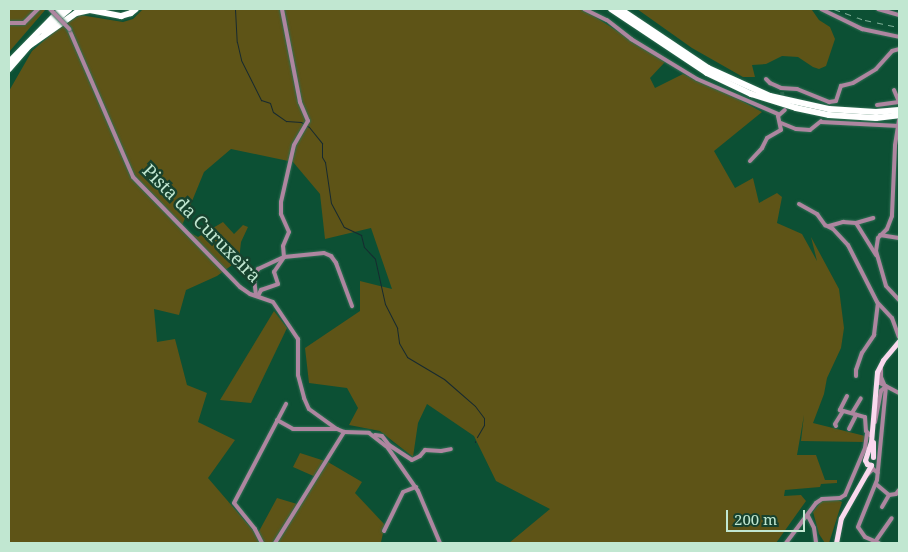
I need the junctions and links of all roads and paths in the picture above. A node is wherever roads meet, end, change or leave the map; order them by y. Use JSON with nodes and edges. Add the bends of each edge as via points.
{"nodes":[{"id":1,"x":38,"y":9,"type":"edge"},
{"id":2,"x":52,"y":9,"type":"edge"},
{"id":3,"x":61,"y":9,"type":"edge"},
{"id":4,"x":69,"y":9,"type":"edge"},
{"id":5,"x":112,"y":9,"type":"edge"},
{"id":6,"x":134,"y":9,"type":"edge"},
{"id":7,"x":282,"y":9,"type":"edge"},
{"id":8,"x":584,"y":9,"type":"edge"},
{"id":9,"x":611,"y":9,"type":"edge"},
{"id":10,"x":620,"y":9,"type":"edge"},
{"id":11,"x":822,"y":9,"type":"edge"},
{"id":12,"x":878,"y":9,"type":"edge"},
{"id":13,"x":899,"y":15,"type":"edge"},
{"id":14,"x":9,"y":23,"type":"edge"},
{"id":15,"x":899,"y":36,"type":"edge"},
{"id":16,"x":29,"y":46,"type":"junction"},
{"id":17,"x":899,"y":48,"type":"edge"},
{"id":18,"x":9,"y":58,"type":"edge"},
{"id":19,"x":9,"y":62,"type":"edge"},
{"id":20,"x":9,"y":69,"type":"edge"},
{"id":21,"x":766,"y":79,"type":"dead end"},
{"id":22,"x":894,"y":90,"type":"dead end"},
{"id":23,"x":899,"y":102,"type":"edge"},
{"id":24,"x":877,"y":105,"type":"dead end"},
{"id":25,"x":785,"y":110,"type":"dead end"},
{"id":26,"x":899,"y":110,"type":"edge"},
{"id":27,"x":778,"y":114,"type":"junction"},
{"id":28,"x":899,"y":115,"type":"edge"},
{"id":29,"x":781,"y":123,"type":"junction"},
{"id":30,"x":899,"y":124,"type":"edge"},
{"id":31,"x":750,"y":161,"type":"dead end"},
{"id":32,"x":799,"y":204,"type":"dead end"},
{"id":33,"x":873,"y":218,"type":"dead end"},
{"id":34,"x":856,"y":223,"type":"junction"},
{"id":35,"x":829,"y":226,"type":"junction"},
{"id":36,"x":880,"y":235,"type":"junction"},
{"id":37,"x":899,"y":238,"type":"edge"},
{"id":38,"x":284,"y":257,"type":"junction"},
{"id":39,"x":877,"y":257,"type":"junction"},
{"id":40,"x":257,"y":296,"type":"junction"},
{"id":41,"x":899,"y":300,"type":"edge"},
{"id":42,"x":878,"y":304,"type":"junction"},
{"id":43,"x":352,"y":306,"type":"dead end"},
{"id":44,"x":899,"y":339,"type":"edge"},
{"id":45,"x":883,"y":360,"type":"junction"},
{"id":46,"x":881,"y":368,"type":"junction"},
{"id":47,"x":856,"y":376,"type":"dead end"},
{"id":48,"x":879,"y":381,"type":"junction"},
{"id":49,"x":886,"y":386,"type":"junction"},
{"id":50,"x":899,"y":392,"type":"edge"},
{"id":51,"x":847,"y":396,"type":"dead end"},
{"id":52,"x":860,"y":398,"type":"dead end"},
{"id":53,"x":286,"y":404,"type":"dead end"},
{"id":54,"x":843,"y":411,"type":"junction"},
{"id":55,"x":854,"y":414,"type":"junction"},
{"id":56,"x":277,"y":420,"type":"junction"},
{"id":57,"x":875,"y":422,"type":"junction"},
{"id":58,"x":836,"y":426,"type":"dead end"},
{"id":59,"x":337,"y":429,"type":"junction"},
{"id":60,"x":848,"y":429,"type":"dead end"},
{"id":61,"x":344,"y":432,"type":"junction"},
{"id":62,"x":375,"y":435,"type":"junction"},
{"id":63,"x":869,"y":435,"type":"junction"},
{"id":64,"x":451,"y":449,"type":"dead end"},
{"id":65,"x":870,"y":458,"type":"junction"},
{"id":66,"x":879,"y":468,"type":"junction"},
{"id":67,"x":878,"y":473,"type":"junction"},
{"id":68,"x":866,"y":476,"type":"junction"},
{"id":69,"x":876,"y":484,"type":"junction"},
{"id":70,"x":416,"y":487,"type":"junction"},
{"id":71,"x":899,"y":490,"type":"edge"},
{"id":72,"x":856,"y":492,"type":"junction"},
{"id":73,"x":889,"y":495,"type":"junction"},
{"id":74,"x":882,"y":507,"type":"dead end"},
{"id":75,"x":808,"y":516,"type":"junction"},
{"id":76,"x":892,"y":518,"type":"dead end"},
{"id":77,"x":384,"y":531,"type":"dead end"},
{"id":78,"x":262,"y":543,"type":"edge"},
{"id":79,"x":275,"y":543,"type":"edge"},
{"id":80,"x":440,"y":543,"type":"edge"},
{"id":81,"x":786,"y":543,"type":"edge"},
{"id":82,"x":816,"y":543,"type":"edge"},
{"id":83,"x":836,"y":543,"type":"edge"},
{"id":84,"x":877,"y":543,"type":"edge"}],
"edges":[{"from":1,"to":14,"type":"street","via":[[24,22]]},
{"from":2,"to":18,"type":"highway"},
{"from":2,"to":40,"type":"street","name":"Pista da Curuxeira","bridge":true,"via":[[69,29],[133,177],[240,287]]},
{"from":3,"to":19,"type":"highway"},
{"from":4,"to":16,"type":"highway"},
{"from":5,"to":6,"type":"highway","via":[[120,13]]},
{"from":6,"to":16,"type":"highway","via":[[121,16],[90,10],[76,13]]},
{"from":7,"to":38,"type":"street","via":[[300,102],[308,118],[294,145],[281,202],[281,214],[289,232],[283,246]]},
{"from":8,"to":27,"type":"street","via":[[607,20],[631,39],[697,79]]},
{"from":9,"to":28,"type":"highway","via":[[707,73],[751,94],[830,115],[876,118]]},
{"from":10,"to":26,"type":"highway","via":[[708,68],[770,96],[829,109]]},
{"from":11,"to":15,"type":"street","via":[[862,29]]},
{"from":12,"to":13,"type":"street"},
{"from":16,"to":20,"type":"highway"},
{"from":17,"to":21,"type":"street","via":[[892,51],[876,69],[854,83],[841,86],[836,101],[829,102],[797,89],[782,90]]},
{"from":22,"to":23,"type":"street"},
{"from":23,"to":24,"type":"street"},
{"from":25,"to":27,"type":"street"},
{"from":27,"to":29,"type":"street"},
{"from":29,"to":30,"type":"street","via":[[810,130],[822,121]]},
{"from":29,"to":31,"type":"street","via":[[781,130],[766,138]]},
{"from":30,"to":36,"type":"street","via":[[892,216],[887,229]]},
{"from":32,"to":35,"type":"street","via":[[817,214]]},
{"from":33,"to":34,"type":"street"},
{"from":34,"to":35,"type":"street"},
{"from":34,"to":39,"type":"street"},
{"from":35,"to":42,"type":"street","via":[[848,245]]},
{"from":36,"to":37,"type":"street"},
{"from":36,"to":39,"type":"street"},
{"from":38,"to":40,"type":"street","via":[[274,272],[278,285],[261,290]]},
{"from":38,"to":40,"type":"street","via":[[257,270],[254,278]]},
{"from":38,"to":43,"type":"street","via":[[331,256]]},
{"from":39,"to":41,"type":"street","via":[[886,286]]},
{"from":40,"to":59,"type":"street","name":"Pista da Curuxeira","via":[[273,302],[298,339],[298,375],[306,404]]},
{"from":42,"to":44,"type":"street","via":[[892,318]]},
{"from":42,"to":47,"type":"street","via":[[874,335],[862,353]]},
{"from":44,"to":45,"type":"main road"},
{"from":44,"to":46,"type":"main road"},
{"from":45,"to":48,"type":"street"},
{"from":45,"to":63,"type":"main road","via":[[877,372]]},
{"from":46,"to":48,"type":"main road"},
{"from":46,"to":49,"type":"street"},
{"from":48,"to":49,"type":"street"},
{"from":48,"to":57,"type":"main road"},
{"from":49,"to":50,"type":"street"},
{"from":49,"to":57,"type":"street","via":[[881,391]]},
{"from":49,"to":65,"type":"street"},
{"from":51,"to":54,"type":"street","via":[[840,410]]},
{"from":52,"to":55,"type":"street"},
{"from":53,"to":56,"type":"street"},
{"from":54,"to":55,"type":"street"},
{"from":54,"to":58,"type":"street"},
{"from":55,"to":60,"type":"street"},
{"from":55,"to":63,"type":"street","via":[[865,417]]},
{"from":56,"to":59,"type":"street","via":[[293,429]]},
{"from":56,"to":78,"type":"street","via":[[234,503]]},
{"from":57,"to":65,"type":"main road"},
{"from":59,"to":61,"type":"street"},
{"from":61,"to":62,"type":"street"},
{"from":61,"to":79,"type":"street"},
{"from":62,"to":64,"type":"street","via":[[382,436],[389,445],[412,460],[425,450]]},
{"from":62,"to":70,"type":"street","via":[[392,452]]},
{"from":63,"to":65,"type":"main road"},
{"from":65,"to":66,"type":"street"},
{"from":65,"to":66,"type":"street"},
{"from":65,"to":68,"type":"main road"},
{"from":65,"to":72,"type":"main road"},
{"from":65,"to":75,"type":"street","via":[[858,463],[845,495],[822,499]]},
{"from":66,"to":67,"type":"street"},
{"from":67,"to":68,"type":"street","via":[[873,469]]},
{"from":67,"to":69,"type":"street"},
{"from":68,"to":72,"type":"main road"},
{"from":69,"to":73,"type":"street"},
{"from":69,"to":84,"type":"street","via":[[858,527],[864,537]]},
{"from":70,"to":77,"type":"street","via":[[403,492]]},
{"from":70,"to":80,"type":"street"},
{"from":71,"to":73,"type":"street"},
{"from":72,"to":83,"type":"main road","via":[[841,518]]},
{"from":73,"to":74,"type":"street"},
{"from":75,"to":81,"type":"street"},
{"from":75,"to":82,"type":"street"},
{"from":76,"to":84,"type":"street"}]}
